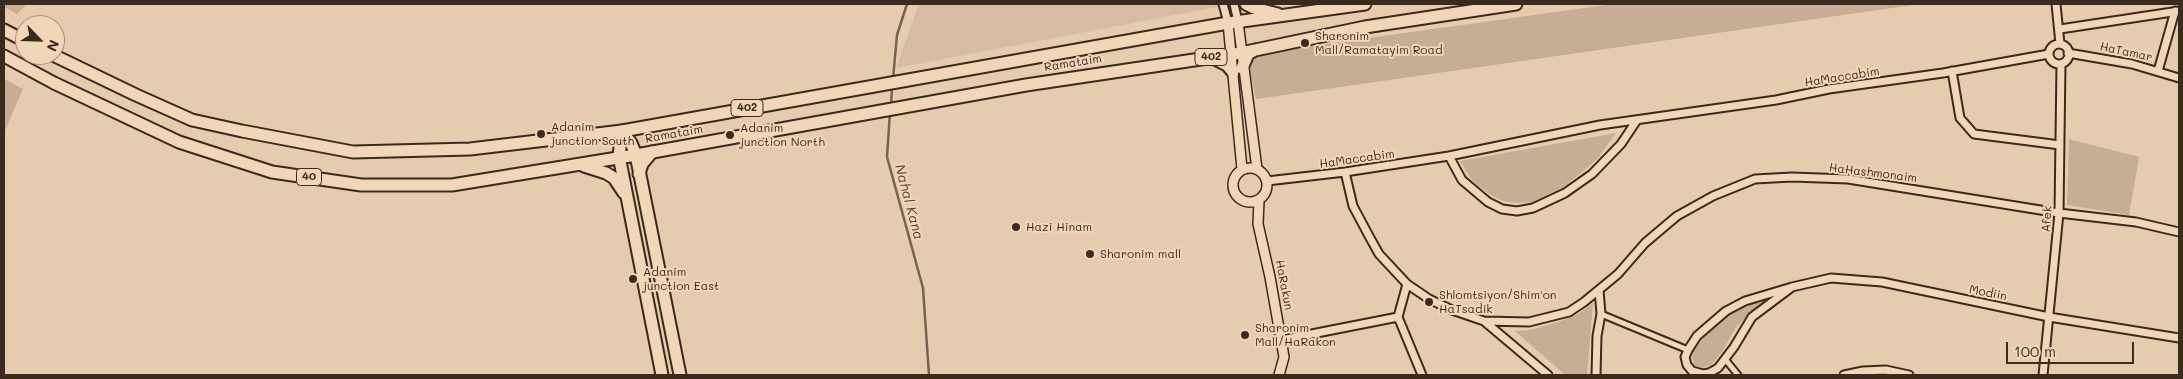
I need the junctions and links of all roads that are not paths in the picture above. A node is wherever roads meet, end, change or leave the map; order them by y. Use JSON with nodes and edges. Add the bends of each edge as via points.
{"nodes":[{"id":1,"x":1223,"y":4,"type":"edge"},
{"id":2,"x":1234,"y":4,"type":"edge"},
{"id":3,"x":1246,"y":4,"type":"edge"},
{"id":4,"x":1365,"y":4,"type":"edge"},
{"id":5,"x":1516,"y":4,"type":"edge"},
{"id":6,"x":2056,"y":4,"type":"edge"},
{"id":7,"x":2177,"y":11,"type":"edge"},
{"id":8,"x":1287,"y":16,"type":"junction"},
{"id":9,"x":1233,"y":23,"type":"junction"},
{"id":10,"x":2060,"y":29,"type":"junction"},
{"id":11,"x":2060,"y":44,"type":"junction"},
{"id":12,"x":1255,"y":50,"type":"junction"},
{"id":13,"x":2068,"y":53,"type":"junction"},
{"id":14,"x":1236,"y":54,"type":"junction"},
{"id":15,"x":2049,"y":54,"type":"junction"},
{"id":16,"x":4,"y":56,"type":"edge"},
{"id":17,"x":1211,"y":57,"type":"junction"},
{"id":18,"x":65,"y":61,"type":"edge"},
{"id":19,"x":2061,"y":64,"type":"junction"},
{"id":20,"x":1238,"y":70,"type":"junction"},
{"id":21,"x":1952,"y":71,"type":"junction"},
{"id":22,"x":2158,"y":71,"type":"junction"},
{"id":23,"x":2179,"y":78,"type":"edge"},
{"id":24,"x":1637,"y":120,"type":"junction"},
{"id":25,"x":622,"y":131,"type":"junction"},
{"id":26,"x":2060,"y":145,"type":"junction"},
{"id":27,"x":652,"y":152,"type":"junction"},
{"id":28,"x":636,"y":155,"type":"junction"},
{"id":29,"x":619,"y":156,"type":"junction"},
{"id":30,"x":1449,"y":156,"type":"junction"},
{"id":31,"x":574,"y":165,"type":"junction"},
{"id":32,"x":1242,"y":169,"type":"junction"},
{"id":33,"x":1257,"y":169,"type":"junction"},
{"id":34,"x":1346,"y":172,"type":"junction"},
{"id":35,"x":639,"y":176,"type":"junction"},
{"id":36,"x":1267,"y":181,"type":"junction"},
{"id":37,"x":1259,"y":200,"type":"junction"},
{"id":38,"x":629,"y":202,"type":"junction"},
{"id":39,"x":1248,"y":202,"type":"junction"},
{"id":40,"x":2059,"y":213,"type":"junction"},
{"id":41,"x":1258,"y":224,"type":"junction"},
{"id":42,"x":2179,"y":232,"type":"edge"},
{"id":43,"x":1408,"y":284,"type":"junction"},
{"id":44,"x":1792,"y":287,"type":"junction"},
{"id":45,"x":1599,"y":290,"type":"junction"},
{"id":46,"x":1601,"y":314,"type":"junction"},
{"id":47,"x":1398,"y":316,"type":"junction"},
{"id":48,"x":2049,"y":317,"type":"junction"},
{"id":49,"x":1484,"y":321,"type":"junction"},
{"id":50,"x":2179,"y":338,"type":"edge"},
{"id":51,"x":1281,"y":340,"type":"junction"},
{"id":52,"x":1688,"y":350,"type":"junction"},
{"id":53,"x":1725,"y":359,"type":"junction"},
{"id":54,"x":662,"y":375,"type":"edge"},
{"id":55,"x":680,"y":375,"type":"edge"},
{"id":56,"x":1279,"y":375,"type":"edge"},
{"id":57,"x":1422,"y":375,"type":"edge"},
{"id":58,"x":1548,"y":375,"type":"edge"},
{"id":59,"x":1596,"y":375,"type":"edge"},
{"id":60,"x":1738,"y":375,"type":"edge"},
{"id":61,"x":1844,"y":375,"type":"edge"},
{"id":62,"x":1909,"y":375,"type":"edge"},
{"id":63,"x":2043,"y":375,"type":"edge"}],
"edges":[{"from":1,"to":9,"type":"street"},
{"from":2,"to":9,"type":"street"},
{"from":3,"to":8,"type":"main road"},
{"from":4,"to":8,"type":"main road","name":"Ramataim","number":"402"},
{"from":5,"to":12,"type":"main road","name":"Ramataim","number":"402","via":[[1365,27]]},
{"from":6,"to":10,"type":"street"},
{"from":7,"to":10,"type":"street"},
{"from":7,"to":22,"type":"street"},
{"from":8,"to":9,"type":"main road","name":"Ramataim","number":"402"},
{"from":9,"to":14,"type":"street"},
{"from":9,"to":25,"type":"main road","name":"Ramataim","number":"402"},
{"from":10,"to":11,"type":"street"},
{"from":11,"to":13,"type":"street"},
{"from":11,"to":15,"type":"street","via":[[2054,46]]},
{"from":12,"to":14,"type":"main road","name":"Ramataim","number":"402"},
{"from":12,"to":20,"type":"main road","via":[[1248,54]]},
{"from":13,"to":19,"type":"street","via":[[2066,61]]},
{"from":13,"to":22,"type":"street","name":"HaTamar"},
{"from":14,"to":17,"type":"main road","name":"Ramataim","number":"402"},
{"from":14,"to":20,"type":"street"},
{"from":15,"to":19,"type":"street","via":[[2052,62]]},
{"from":15,"to":21,"type":"street","name":"HaMaccabim"},
{"from":16,"to":31,"type":"main road","number":"40","via":[[179,142],[272,172],[361,185],[452,185]]},
{"from":17,"to":20,"type":"main road"},
{"from":17,"to":27,"type":"main road","name":"Ramataim","number":"402","via":[[1044,82]]},
{"from":18,"to":25,"type":"main road","name":"Ramataim","via":[[192,120],[353,152],[470,149]]},
{"from":19,"to":26,"type":"street","name":"Afek"},
{"from":20,"to":32,"type":"street"},
{"from":20,"to":33,"type":"street"},
{"from":21,"to":24,"type":"street","name":"HaMaccabim"},
{"from":21,"to":26,"type":"street","via":[[1960,118],[1974,134]]},
{"from":22,"to":23,"type":"street","name":"HaTamar"},
{"from":24,"to":30,"type":"street","name":"HaMaccabim"},
{"from":24,"to":30,"type":"street","via":[[1621,144],[1592,174],[1565,193],[1532,208],[1509,210],[1488,202],[1462,180]]},
{"from":25,"to":28,"type":"main road"},
{"from":25,"to":29,"type":"main road"},
{"from":26,"to":40,"type":"street","name":"Afek"},
{"from":27,"to":28,"type":"main road","name":"Ramataim","number":"402"},
{"from":27,"to":35,"type":"main road","via":[[642,164]]},
{"from":28,"to":29,"type":"main road","number":"40"},
{"from":28,"to":35,"type":"main road"},
{"from":29,"to":31,"type":"main road","number":"40"},
{"from":29,"to":38,"type":"main road"},
{"from":30,"to":34,"type":"street","name":"HaMaccabim"},
{"from":31,"to":38,"type":"main road","via":[[606,173],[618,184]]},
{"from":32,"to":33,"type":"street"},
{"from":32,"to":39,"type":"street","via":[[1234,177],[1233,188],[1238,197]]},
{"from":33,"to":36,"type":"street"},
{"from":34,"to":36,"type":"street","name":"HaMaccabim"},
{"from":34,"to":43,"type":"street","via":[[1353,206],[1369,236],[1379,254]]},
{"from":35,"to":55,"type":"main road"},
{"from":36,"to":37,"type":"street","via":[[1267,190]]},
{"from":37,"to":39,"type":"street"},
{"from":37,"to":41,"type":"street","name":"HaRakun"},
{"from":38,"to":54,"type":"main road"},
{"from":39,"to":41,"type":"street"},
{"from":40,"to":42,"type":"street","name":"HaHashmonaim","via":[[2136,222]]},
{"from":40,"to":45,"type":"street","name":"HaHashmonaim","via":[[1848,179],[1755,179],[1713,196],[1677,216]]},
{"from":40,"to":48,"type":"street","name":"Afek"},
{"from":41,"to":51,"type":"street","name":"HaRakun"},
{"from":43,"to":47,"type":"street"},
{"from":43,"to":49,"type":"street","via":[[1429,299]]},
{"from":44,"to":48,"type":"street","name":"Modiin","via":[[1831,278],[1882,282]]},
{"from":44,"to":52,"type":"street","name":"Modiin","via":[[1726,310],[1697,336]]},
{"from":44,"to":53,"type":"street","name":"Modiin","via":[[1752,317]]},
{"from":45,"to":46,"type":"street"},
{"from":45,"to":49,"type":"street","name":"HaHashmonaim","via":[[1569,312],[1529,322]]},
{"from":46,"to":52,"type":"street"},
{"from":46,"to":59,"type":"street"},
{"from":47,"to":51,"type":"street"},
{"from":47,"to":57,"type":"street"},
{"from":48,"to":50,"type":"street","name":"Modiin"},
{"from":48,"to":63,"type":"street","name":"Afek"},
{"from":49,"to":58,"type":"street"},
{"from":51,"to":56,"type":"street","name":"HaRakun","via":[[1284,356]]},
{"from":52,"to":53,"type":"street","name":"Modiin","via":[[1686,365],[1702,374],[1709,373]]},
{"from":53,"to":60,"type":"street"},
{"from":61,"to":62,"type":"street","via":[[1886,370]]}]}
